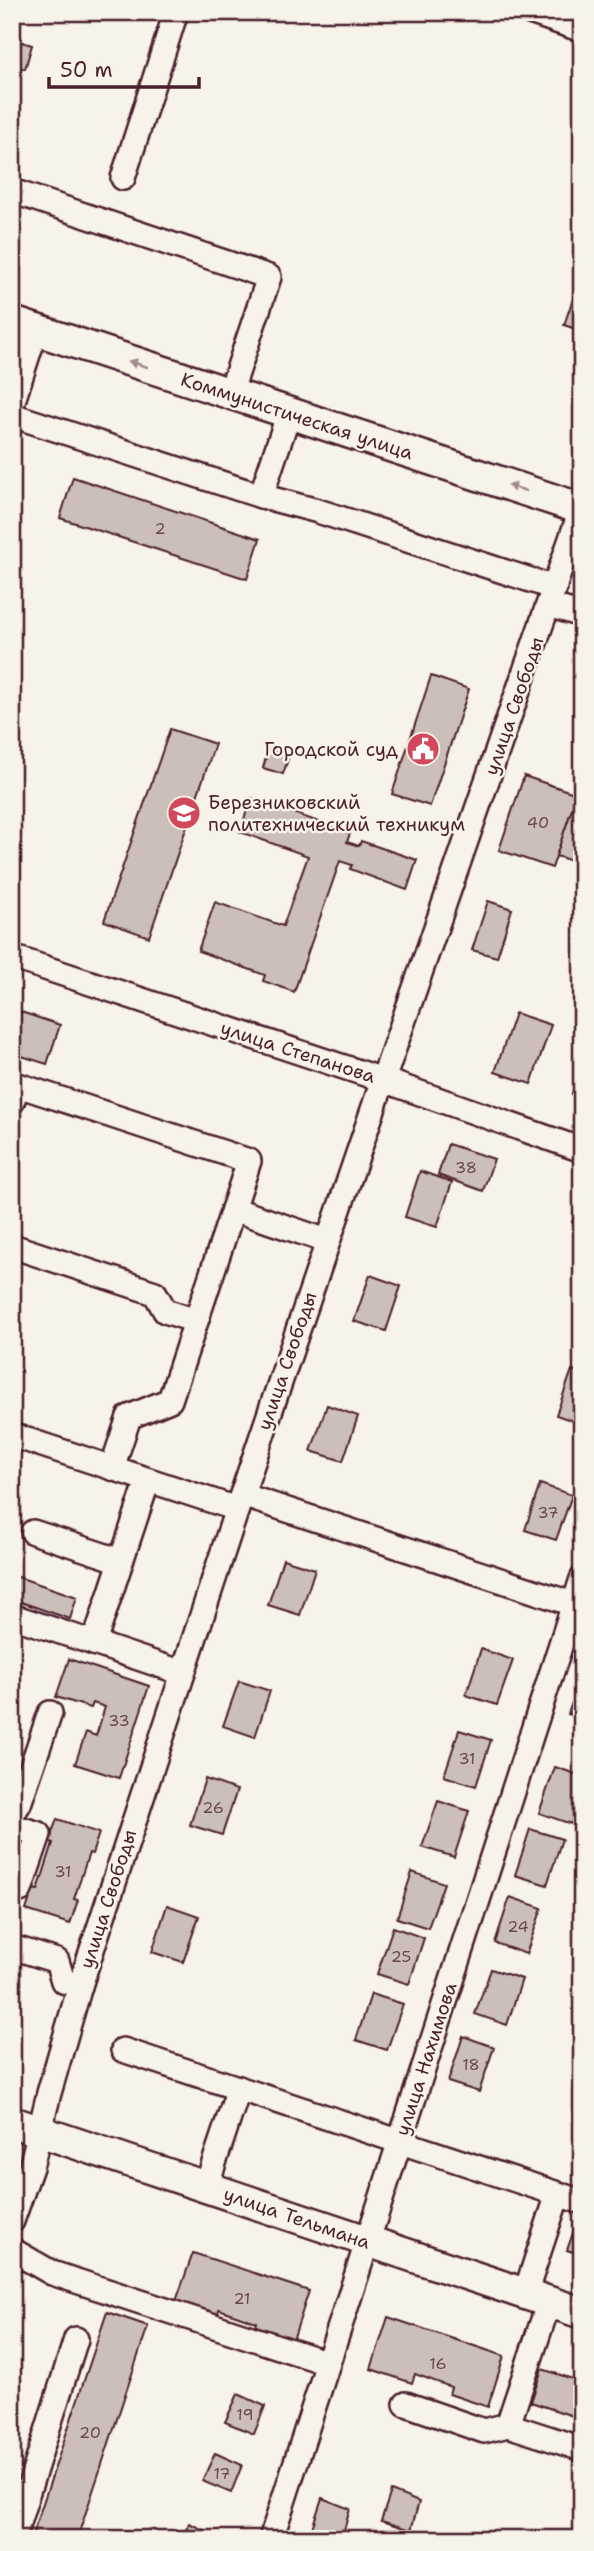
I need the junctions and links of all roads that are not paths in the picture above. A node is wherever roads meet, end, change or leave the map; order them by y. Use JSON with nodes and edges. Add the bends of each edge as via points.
{"nodes":[{"id":1,"x":176,"y":12,"type":"edge"},
{"id":2,"x":530,"y":12,"type":"edge"},
{"id":3,"x":582,"y":30,"type":"edge"},
{"id":4,"x":123,"y":178,"type":"dead end"},
{"id":5,"x":12,"y":191,"type":"edge"},
{"id":6,"x":24,"y":326,"type":"edge"},
{"id":7,"x":230,"y":394,"type":"junction"},
{"id":8,"x":12,"y":404,"type":"edge"},
{"id":9,"x":289,"y":413,"type":"junction"},
{"id":10,"x":12,"y":415,"type":"edge"},
{"id":11,"x":261,"y":496,"type":"junction"},
{"id":12,"x":582,"y":509,"type":"edge"},
{"id":13,"x":552,"y":596,"type":"junction"},
{"id":14,"x":582,"y":615,"type":"edge"},
{"id":15,"x":12,"y":957,"type":"edge"},
{"id":16,"x":383,"y":1080,"type":"junction"},
{"id":17,"x":12,"y":1102,"type":"edge"},
{"id":18,"x":582,"y":1150,"type":"edge"},
{"id":19,"x":233,"y":1209,"type":"junction"},
{"id":20,"x":327,"y":1241,"type":"junction"},
{"id":21,"x":12,"y":1246,"type":"edge"},
{"id":22,"x":196,"y":1321,"type":"junction"},
{"id":23,"x":12,"y":1435,"type":"edge"},
{"id":24,"x":112,"y":1468,"type":"junction"},
{"id":25,"x":148,"y":1480,"type":"junction"},
{"id":26,"x":240,"y":1502,"type":"junction"},
{"id":27,"x":33,"y":1532,"type":"dead end"},
{"id":28,"x":121,"y":1561,"type":"junction"},
{"id":29,"x":582,"y":1579,"type":"edge"},
{"id":30,"x":578,"y":1606,"type":"edge"},
{"id":31,"x":12,"y":1615,"type":"edge"},
{"id":32,"x":94,"y":1643,"type":"junction"},
{"id":33,"x":183,"y":1673,"type":"junction"},
{"id":34,"x":50,"y":1713,"type":"dead end"},
{"id":35,"x":12,"y":1814,"type":"edge"},
{"id":36,"x":12,"y":1826,"type":"edge"},
{"id":37,"x":20,"y":1890,"type":"dead end"},
{"id":38,"x":12,"y":1947,"type":"edge"},
{"id":39,"x":80,"y":1986,"type":"junction"},
{"id":40,"x":123,"y":2050,"type":"dead end"},
{"id":41,"x":239,"y":2088,"type":"junction"},
{"id":42,"x":26,"y":2127,"type":"edge"},
{"id":43,"x":400,"y":2141,"type":"junction"},
{"id":44,"x":206,"y":2187,"type":"junction"},
{"id":45,"x":558,"y":2194,"type":"junction"},
{"id":46,"x":582,"y":2202,"type":"edge"},
{"id":47,"x":12,"y":2221,"type":"edge"},
{"id":48,"x":368,"y":2241,"type":"junction"},
{"id":49,"x":12,"y":2250,"type":"edge"},
{"id":50,"x":537,"y":2298,"type":"junction"},
{"id":51,"x":582,"y":2313,"type":"edge"},
{"id":52,"x":76,"y":2339,"type":"dead end"},
{"id":53,"x":328,"y":2363,"type":"junction"},
{"id":54,"x":406,"y":2404,"type":"dead end"},
{"id":55,"x":509,"y":2425,"type":"junction"},
{"id":56,"x":582,"y":2449,"type":"edge"},
{"id":57,"x":13,"y":2539,"type":"edge"},
{"id":58,"x":271,"y":2539,"type":"edge"}],
"edges":[{"from":1,"to":4,"type":"street"},
{"from":2,"to":3,"type":"street"},
{"from":5,"to":7,"type":"street","via":[[269,277]]},
{"from":7,"to":6,"type":"main road","name":"Коммунистическая улица","one_way":true},
{"from":6,"to":8,"type":"street"},
{"from":7,"to":9,"type":"main road","name":"Коммунистическая улица"},
{"from":9,"to":11,"type":"street"},
{"from":12,"to":9,"type":"main road","name":"Коммунистическая улица","one_way":true},
{"from":10,"to":11,"type":"street"},
{"from":11,"to":13,"type":"street","via":[[318,511]]},
{"from":12,"to":13,"type":"street","name":"улица Свободы"},
{"from":13,"to":14,"type":"street"},
{"from":13,"to":16,"type":"street","name":"улица Свободы"},
{"from":15,"to":16,"type":"street","name":"улица Степанова"},
{"from":16,"to":18,"type":"street","name":"улица Степанова"},
{"from":16,"to":20,"type":"street","name":"улица Свободы"},
{"from":17,"to":19,"type":"street","via":[[18,1085],[249,1161]]},
{"from":19,"to":20,"type":"street"},
{"from":19,"to":22,"type":"street"},
{"from":20,"to":26,"type":"street","name":"улица Свободы"},
{"from":21,"to":22,"type":"street","via":[[155,1293],[166,1311]]},
{"from":22,"to":24,"type":"street","via":[[170,1400],[130,1417]]},
{"from":23,"to":24,"type":"street"},
{"from":24,"to":25,"type":"street"},
{"from":25,"to":26,"type":"street"},
{"from":25,"to":28,"type":"street"},
{"from":26,"to":30,"type":"street"},
{"from":26,"to":33,"type":"street","name":"улица Свободы"},
{"from":27,"to":28,"type":"street"},
{"from":28,"to":32,"type":"street"},
{"from":29,"to":30,"type":"street","name":"улица Нахимова"},
{"from":30,"to":43,"type":"street","name":"улица Нахимова"},
{"from":31,"to":32,"type":"street"},
{"from":32,"to":33,"type":"street"},
{"from":33,"to":39,"type":"street","name":"улица Свободы"},
{"from":34,"to":35,"type":"street"},
{"from":36,"to":37,"type":"street","via":[[39,1835]]},
{"from":38,"to":39,"type":"street","via":[[57,1961],[64,1981]]},
{"from":39,"to":42,"type":"street","name":"улица Свободы"},
{"from":40,"to":41,"type":"street"},
{"from":41,"to":43,"type":"street"},
{"from":41,"to":44,"type":"street"},
{"from":42,"to":44,"type":"main road","name":"улица Тельмана"},
{"from":42,"to":47,"type":"street","name":"улица Свободы","via":[[31,2167]]},
{"from":43,"to":45,"type":"street"},
{"from":43,"to":48,"type":"street","name":"улица Нахимова"},
{"from":44,"to":48,"type":"main road","name":"улица Тельмана"},
{"from":45,"to":46,"type":"street"},
{"from":45,"to":50,"type":"street"},
{"from":48,"to":50,"type":"main road","name":"улица Тельмана"},
{"from":48,"to":53,"type":"street","name":"улица Нахимова"},
{"from":49,"to":53,"type":"street","via":[[52,2273]]},
{"from":50,"to":51,"type":"main road","name":"улица Тельмана"},
{"from":50,"to":55,"type":"street"},
{"from":52,"to":57,"type":"street"},
{"from":53,"to":58,"type":"street","name":"улица Нахимова"},
{"from":54,"to":55,"type":"street","via":[[484,2431]]},
{"from":55,"to":56,"type":"street"}]}
